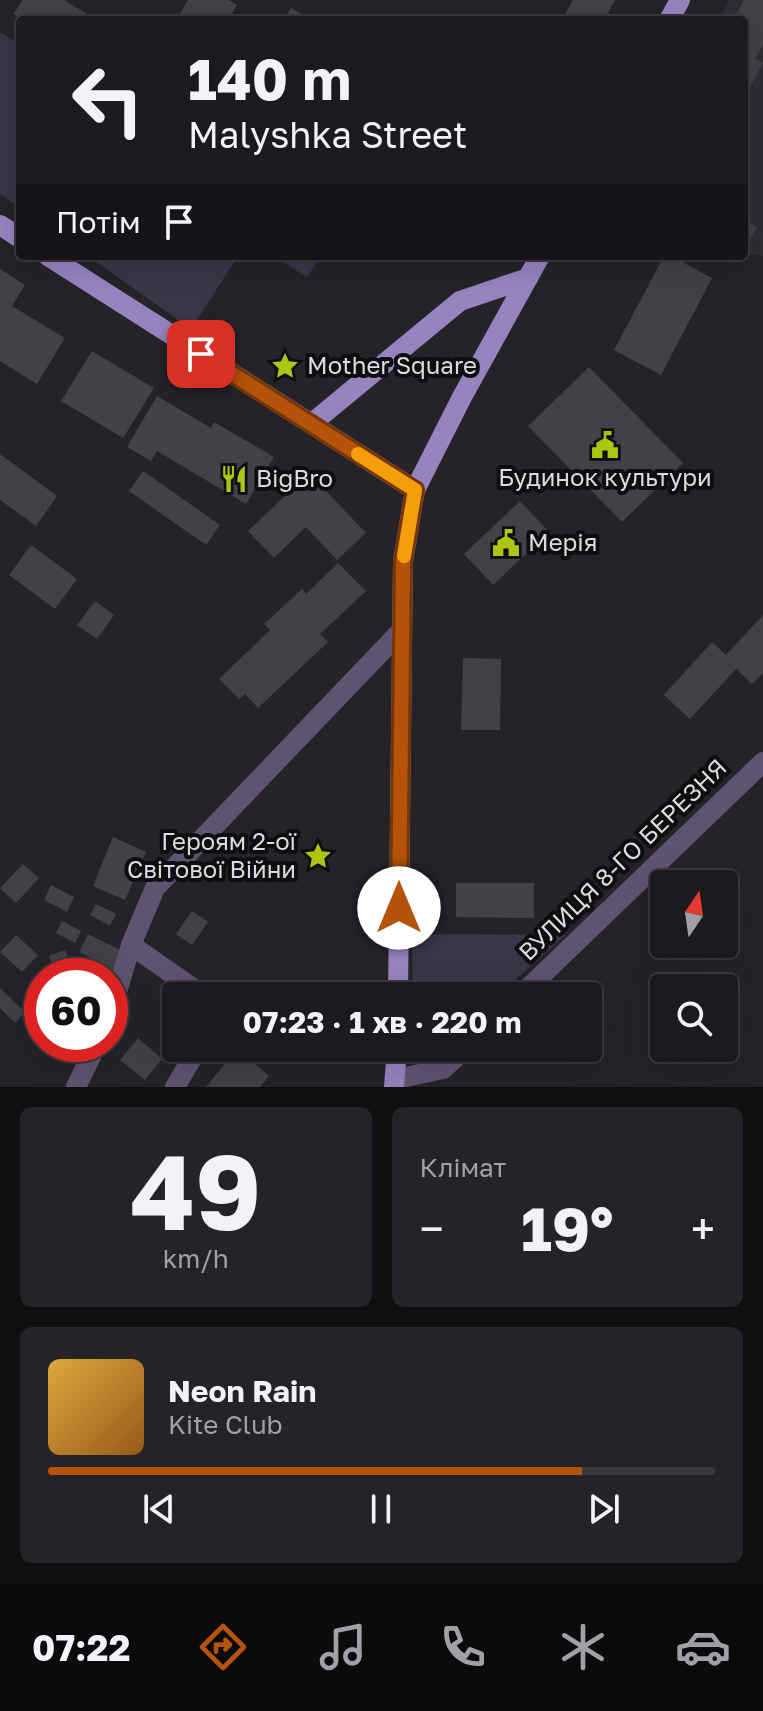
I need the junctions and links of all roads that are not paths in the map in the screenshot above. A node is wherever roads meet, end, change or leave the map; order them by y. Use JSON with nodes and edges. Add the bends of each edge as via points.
{"nodes":[{"id":1,"x":54,"y":260,"type":"edge"},
{"id":2,"x":538,"y":260,"type":"edge"},
{"id":3,"x":528,"y":278,"type":"junction"},
{"id":4,"x":311,"y":424,"type":"junction"},
{"id":5,"x":415,"y":490,"type":"junction"},
{"id":6,"x":402,"y":630,"type":"junction"},
{"id":7,"x":763,"y":762,"type":"edge"},
{"id":8,"x":131,"y":945,"type":"junction"},
{"id":9,"x":127,"y":958,"type":"edge"},
{"id":10,"x":184,"y":982,"type":"edge"},
{"id":11,"x":398,"y":982,"type":"edge"},
{"id":12,"x":535,"y":982,"type":"edge"},
{"id":13,"x":88,"y":1062,"type":"edge"},
{"id":14,"x":190,"y":1062,"type":"edge"},
{"id":15,"x":396,"y":1062,"type":"edge"},
{"id":16,"x":451,"y":1062,"type":"edge"},
{"id":17,"x":395,"y":1083,"type":"edge"},
{"id":18,"x":76,"y":1087,"type":"edge"},
{"id":19,"x":175,"y":1087,"type":"edge"}],
"edges":[{"from":1,"to":4,"type":"main road"},
{"from":2,"to":3,"type":"main road"},
{"from":3,"to":4,"type":"main road","via":[[460,301]]},
{"from":3,"to":5,"type":"main road"},
{"from":4,"to":5,"type":"main road"},
{"from":5,"to":6,"type":"main road","via":[[403,561]]},
{"from":6,"to":8,"type":"street","via":[[155,888]]},
{"from":6,"to":11,"type":"main road"},
{"from":7,"to":12,"type":"street","name":"ВУЛИЦЯ 8-ГО БЕРЕЗНЯ"},
{"from":8,"to":9,"type":"street"},
{"from":8,"to":10,"type":"street"},
{"from":13,"to":18,"type":"street"},
{"from":14,"to":19,"type":"street"},
{"from":15,"to":17,"type":"main road"},
{"from":16,"to":17,"type":"street"}]}
